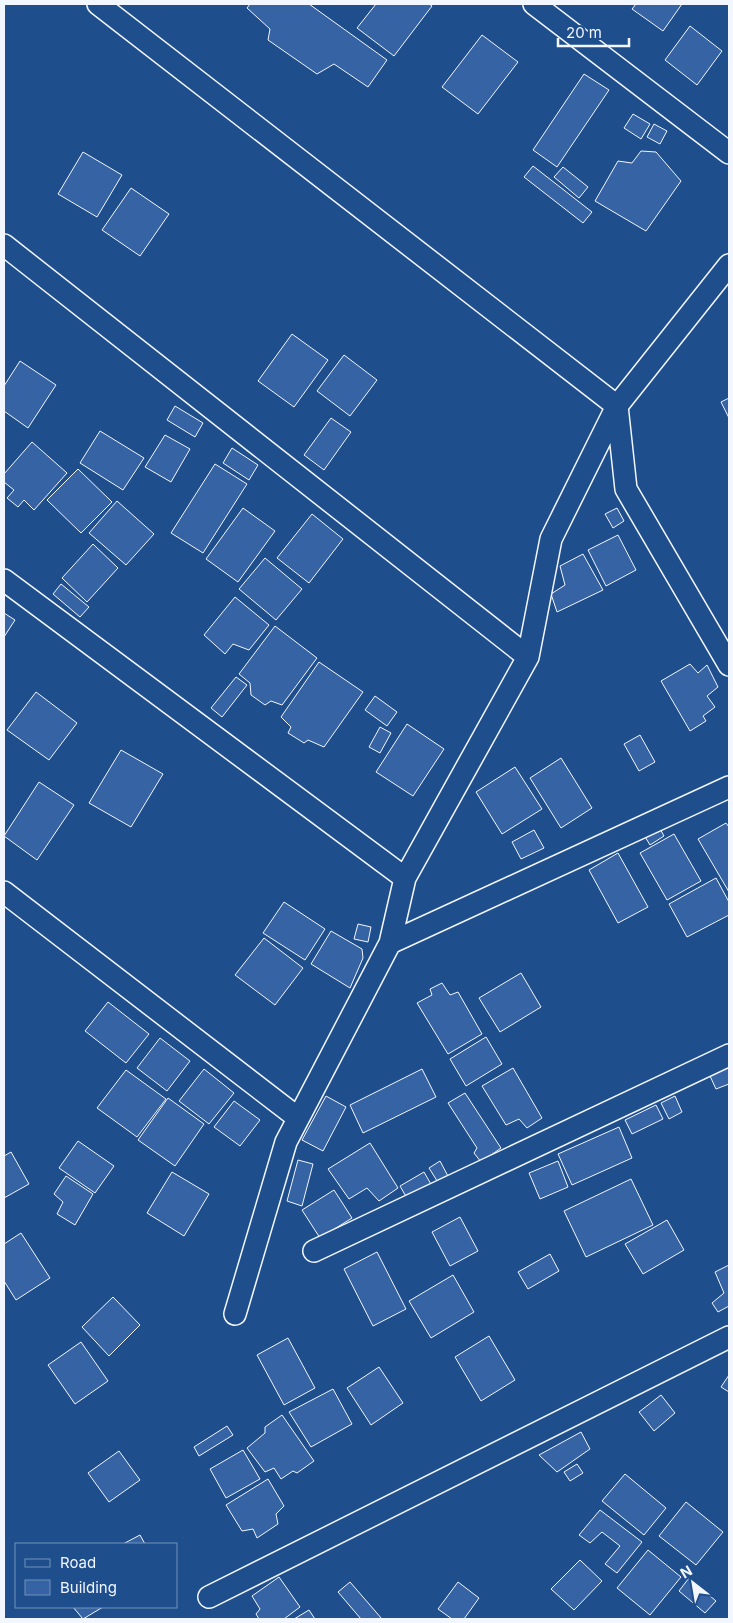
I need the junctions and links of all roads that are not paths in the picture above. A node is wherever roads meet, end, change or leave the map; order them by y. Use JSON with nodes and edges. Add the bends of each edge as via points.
{"nodes":[{"id":1,"x":98,"y":4,"type":"edge"},
{"id":2,"x":534,"y":4,"type":"edge"},
{"id":3,"x":729,"y":153,"type":"edge"},
{"id":4,"x":4,"y":246,"type":"edge"},
{"id":5,"x":729,"y":265,"type":"edge"},
{"id":6,"x":617,"y":406,"type":"junction"},
{"id":7,"x":4,"y":580,"type":"edge"},
{"id":8,"x":528,"y":657,"type":"junction"},
{"id":9,"x":729,"y":665,"type":"edge"},
{"id":10,"x":729,"y":787,"type":"edge"},
{"id":11,"x":405,"y":878,"type":"junction"},
{"id":12,"x":4,"y":892,"type":"edge"},
{"id":13,"x":390,"y":943,"type":"junction"},
{"id":14,"x":729,"y":1055,"type":"edge"},
{"id":15,"x":298,"y":1118,"type":"junction"},
{"id":16,"x":314,"y":1251,"type":"dead end"},
{"id":17,"x":236,"y":1314,"type":"dead end"},
{"id":18,"x":729,"y":1337,"type":"edge"},
{"id":19,"x":209,"y":1597,"type":"dead end"}],
"edges":[{"from":1,"to":6,"type":"street"},
{"from":2,"to":3,"type":"street"},
{"from":4,"to":8,"type":"street"},
{"from":5,"to":6,"type":"street"},
{"from":6,"to":8,"type":"street","via":[[551,539]]},
{"from":6,"to":9,"type":"street","via":[[626,490]]},
{"from":7,"to":11,"type":"street"},
{"from":8,"to":11,"type":"street"},
{"from":10,"to":13,"type":"street"},
{"from":11,"to":13,"type":"street"},
{"from":12,"to":15,"type":"street"},
{"from":13,"to":15,"type":"street"},
{"from":14,"to":16,"type":"street"},
{"from":15,"to":17,"type":"street","via":[[286,1142]]},
{"from":18,"to":19,"type":"street"}]}
